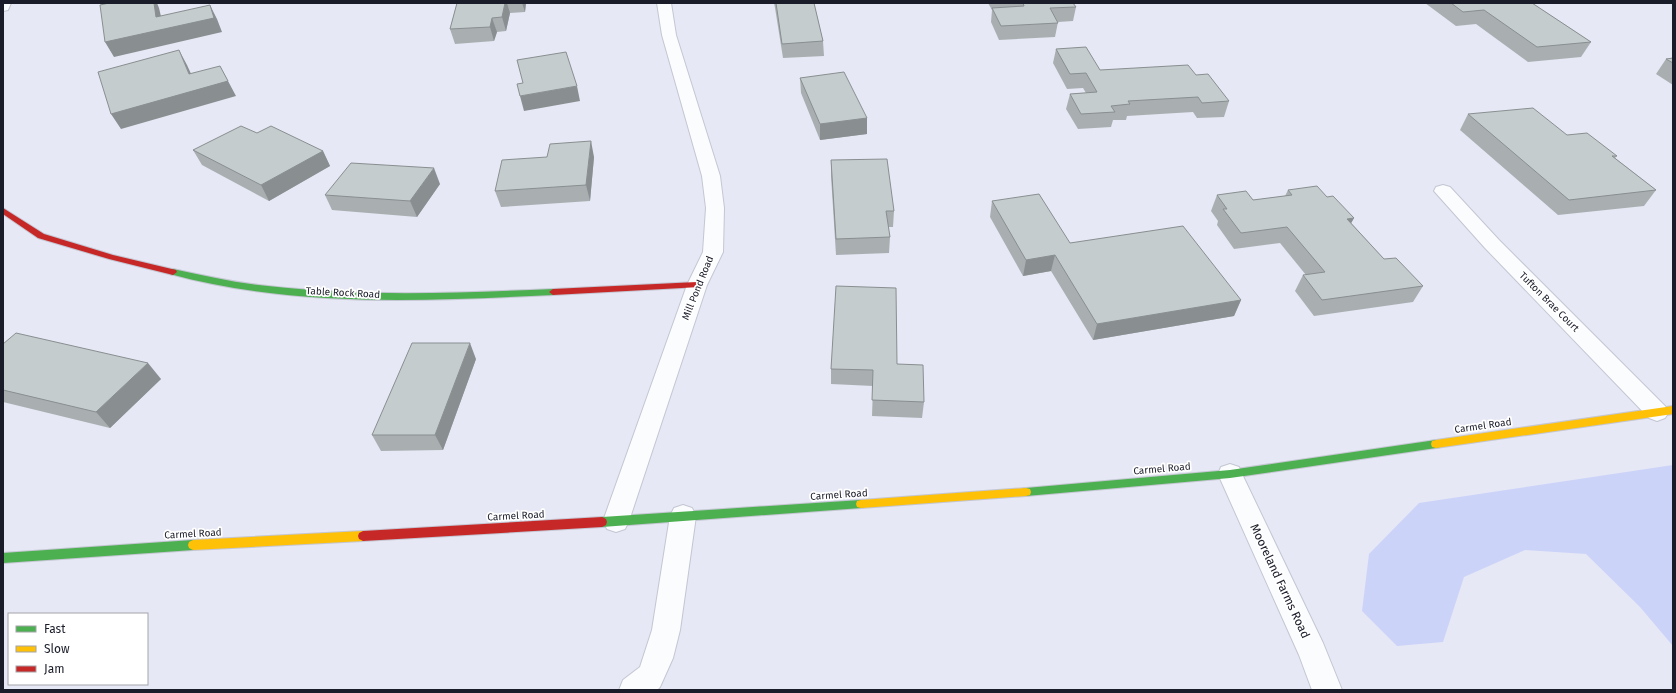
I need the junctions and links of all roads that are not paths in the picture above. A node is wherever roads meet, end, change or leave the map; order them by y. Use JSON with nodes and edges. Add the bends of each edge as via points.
{"nodes":[{"id":1,"x":4,"y":3,"type":"edge"},
{"id":2,"x":664,"y":3,"type":"edge"},
{"id":3,"x":3,"y":7,"type":"edge"},
{"id":4,"x":1443,"y":191,"type":"dead end"},
{"id":5,"x":3,"y":210,"type":"edge"},
{"id":6,"x":697,"y":286,"type":"junction"},
{"id":7,"x":1665,"y":411,"type":"edge"},
{"id":8,"x":1230,"y":474,"type":"junction"},
{"id":9,"x":683,"y":516,"type":"junction"},
{"id":10,"x":616,"y":521,"type":"junction"},
{"id":11,"x":3,"y":558,"type":"edge"},
{"id":12,"x":634,"y":690,"type":"edge"},
{"id":13,"x":1327,"y":690,"type":"edge"}],
"edges":[{"from":1,"to":3,"type":"street"},
{"from":2,"to":6,"type":"street","name":"Mill Pond Road","via":[[669,35],[711,176],[715,208],[713,252]]},
{"from":4,"to":7,"type":"street","name":"Tufton Brae Court","via":[[1492,244]]},
{"from":5,"to":6,"type":"main road","name":"Table Rock Road","via":[[41,236],[112,257],[178,273],[252,286],[323,294],[438,297]]},
{"from":6,"to":10,"type":"street","name":"Mill Pond Road"},
{"from":7,"to":8,"type":"main road","name":"Carmel Road"},
{"from":8,"to":9,"type":"main road","name":"Carmel Road","via":[[964,497]]},
{"from":8,"to":13,"type":"street","name":"Mooreland Farms Road","via":[[1313,653]]},
{"from":9,"to":10,"type":"main road","name":"Carmel Road"},
{"from":9,"to":12,"type":"street","via":[[666,630],[650,677]]},
{"from":10,"to":11,"type":"main road","name":"Carmel Road"}]}
